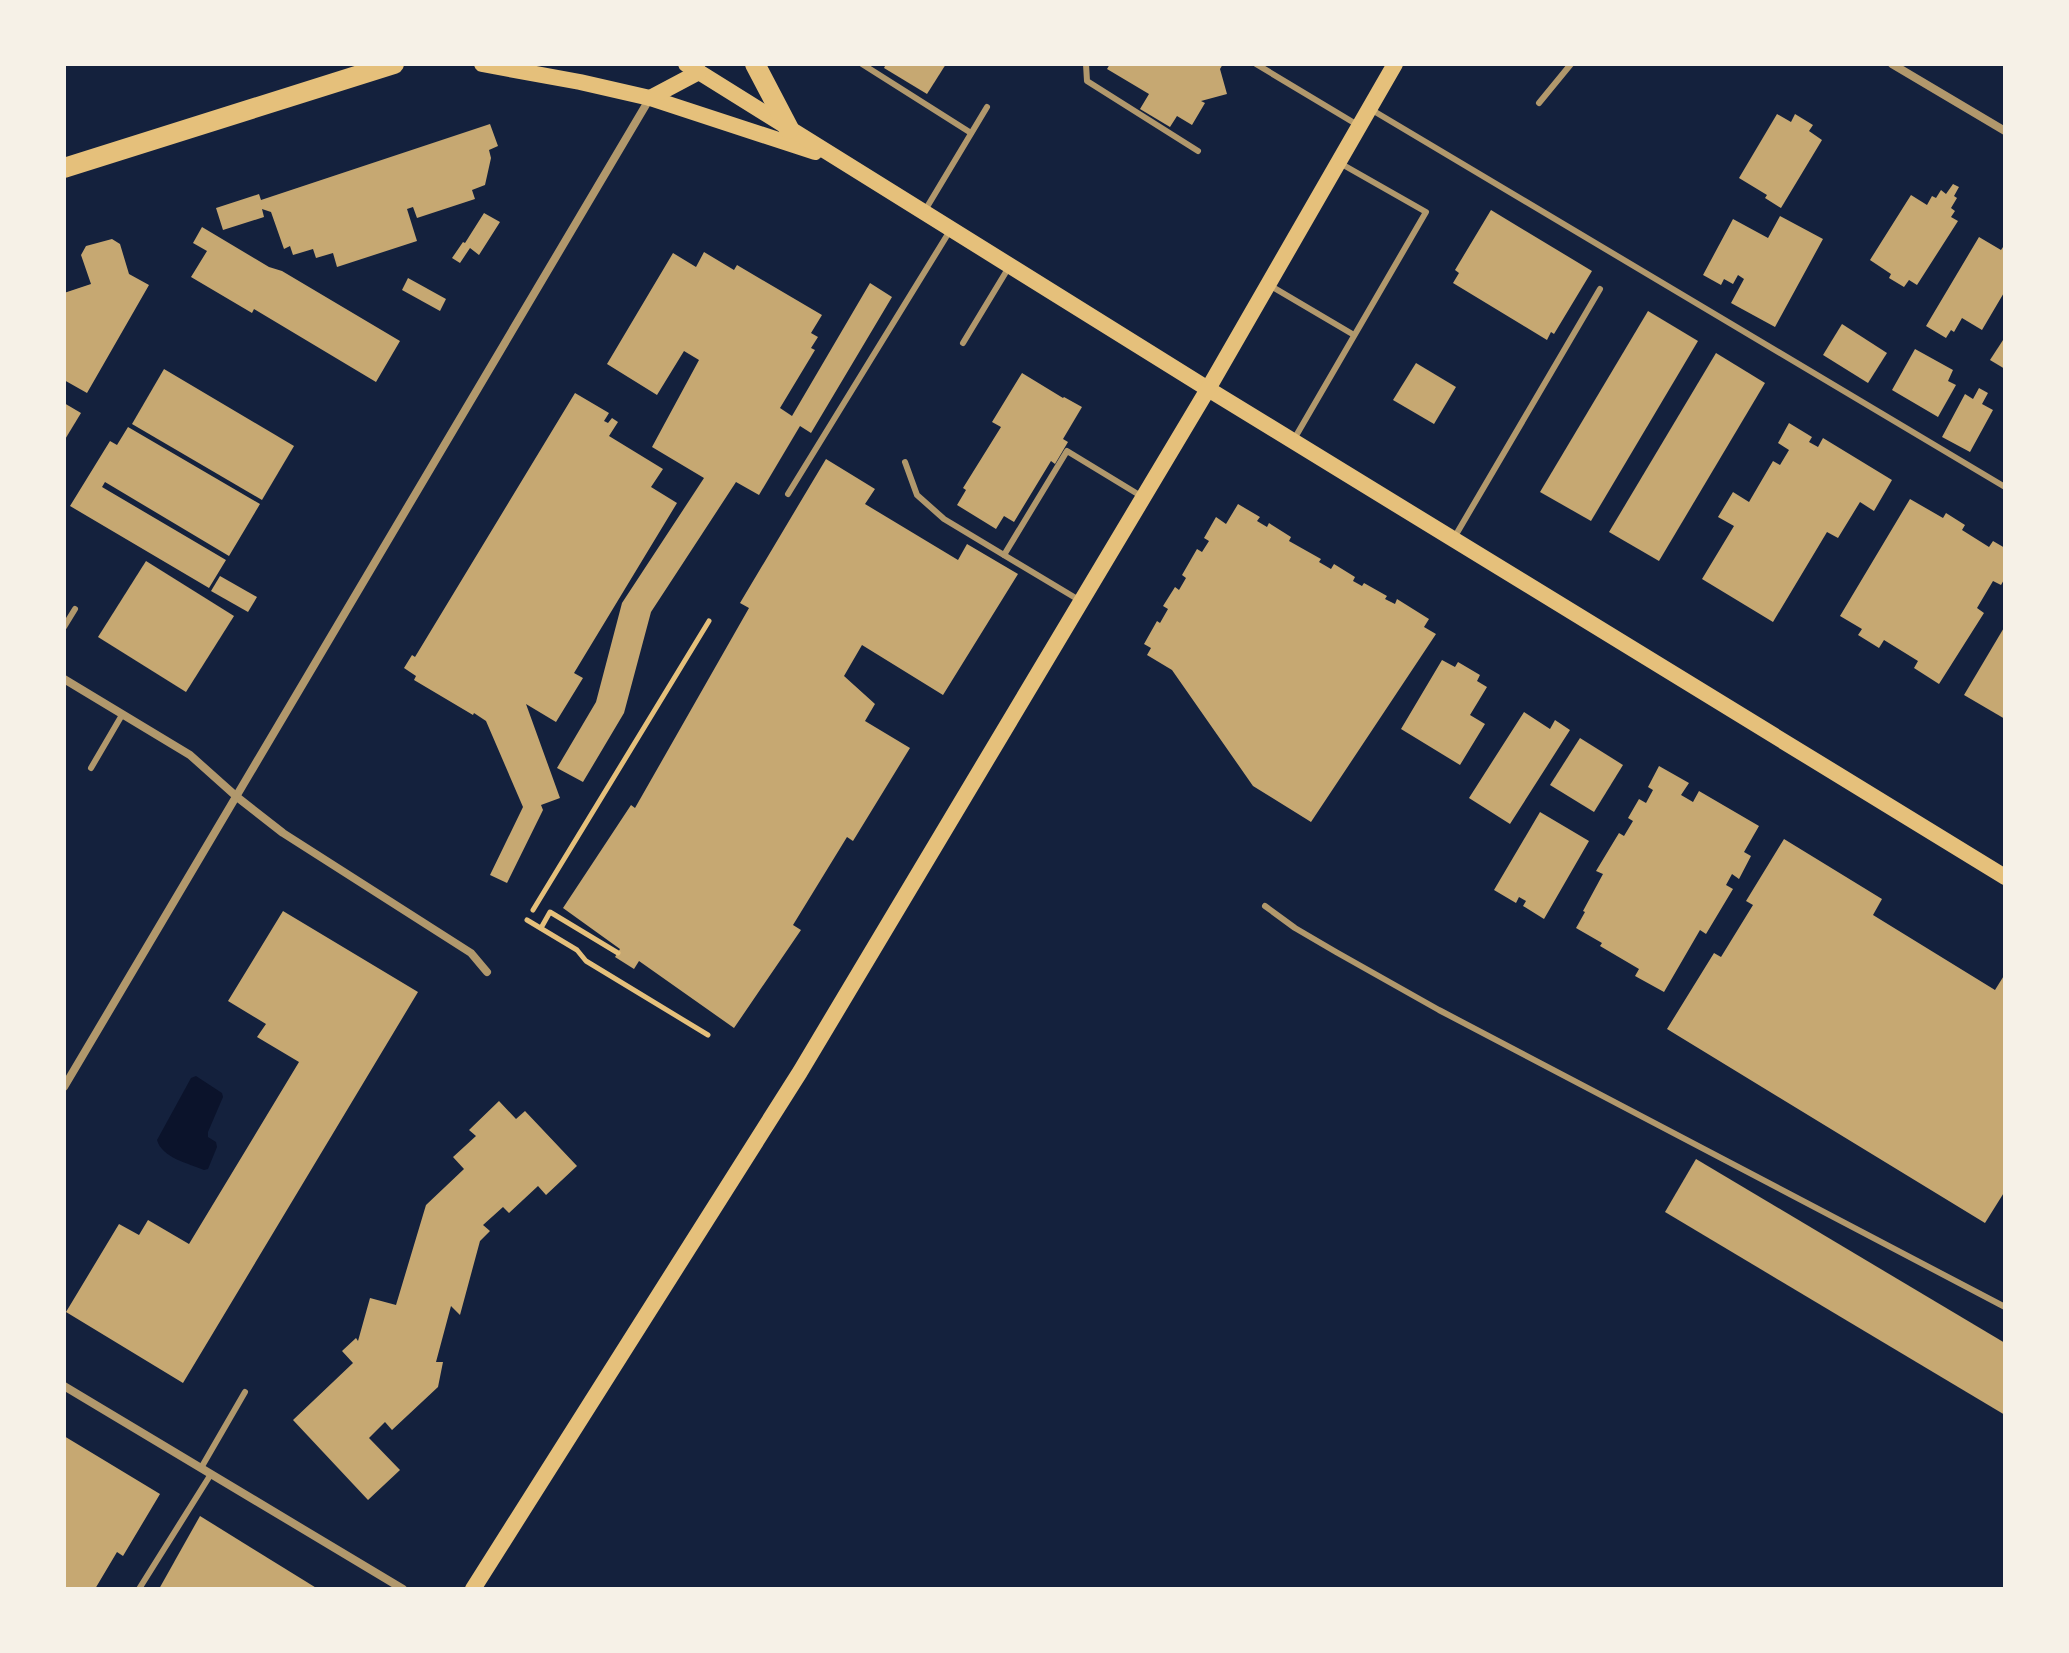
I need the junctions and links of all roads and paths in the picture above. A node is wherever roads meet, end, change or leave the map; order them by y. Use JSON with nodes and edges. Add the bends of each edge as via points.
{"nodes":[{"id":1,"x":482,"y":64,"type":"edge"},
{"id":2,"x":755,"y":64,"type":"edge"},
{"id":3,"x":862,"y":64,"type":"edge"},
{"id":4,"x":1086,"y":64,"type":"edge"},
{"id":5,"x":1256,"y":64,"type":"edge"},
{"id":6,"x":1395,"y":64,"type":"edge"},
{"id":7,"x":1571,"y":64,"type":"edge"},
{"id":8,"x":1892,"y":64,"type":"edge"},
{"id":9,"x":377,"y":66,"type":"edge"},
{"id":10,"x":692,"y":68,"type":"edge"},
{"id":11,"x":650,"y":98,"type":"junction"},
{"id":12,"x":1539,"y":103,"type":"dead end"},
{"id":13,"x":987,"y":107,"type":"dead end"},
{"id":14,"x":1369,"y":108,"type":"junction"},
{"id":15,"x":1359,"y":126,"type":"junction"},
{"id":16,"x":789,"y":129,"type":"junction"},
{"id":17,"x":2005,"y":131,"type":"edge"},
{"id":18,"x":971,"y":133,"type":"junction"},
{"id":19,"x":1198,"y":151,"type":"dead end"},
{"id":20,"x":839,"y":159,"type":"junction"},
{"id":21,"x":1338,"y":162,"type":"junction"},
{"id":22,"x":64,"y":168,"type":"edge"},
{"id":23,"x":924,"y":212,"type":"junction"},
{"id":24,"x":951,"y":229,"type":"junction"},
{"id":25,"x":1010,"y":265,"type":"junction"},
{"id":26,"x":1268,"y":285,"type":"junction"},
{"id":27,"x":1600,"y":289,"type":"dead end"},
{"id":28,"x":1354,"y":335,"type":"junction"},
{"id":29,"x":963,"y":343,"type":"dead end"},
{"id":30,"x":1208,"y":389,"type":"junction"},
{"id":31,"x":1293,"y":441,"type":"junction"},
{"id":32,"x":905,"y":462,"type":"dead end"},
{"id":33,"x":2005,"y":487,"type":"edge"},
{"id":34,"x":788,"y":494,"type":"dead end"},
{"id":35,"x":1143,"y":497,"type":"junction"},
{"id":36,"x":1454,"y":538,"type":"junction"},
{"id":37,"x":1004,"y":555,"type":"junction"},
{"id":38,"x":1081,"y":601,"type":"junction"},
{"id":39,"x":75,"y":609,"type":"dead end"},
{"id":40,"x":709,"y":621,"type":"dead end"},
{"id":41,"x":64,"y":627,"type":"edge"},
{"id":42,"x":64,"y":679,"type":"edge"},
{"id":43,"x":122,"y":715,"type":"junction"},
{"id":44,"x":91,"y":768,"type":"dead end"},
{"id":45,"x":237,"y":797,"type":"junction"},
{"id":46,"x":2005,"y":877,"type":"edge"},
{"id":47,"x":1265,"y":906,"type":"dead end"},
{"id":48,"x":533,"y":910,"type":"dead end"},
{"id":49,"x":527,"y":920,"type":"dead end"},
{"id":50,"x":541,"y":928,"type":"junction"},
{"id":51,"x":618,"y":953,"type":"dead end"},
{"id":52,"x":487,"y":972,"type":"dead end"},
{"id":53,"x":708,"y":1035,"type":"dead end"},
{"id":54,"x":64,"y":1087,"type":"edge"},
{"id":55,"x":2005,"y":1307,"type":"edge"},
{"id":56,"x":64,"y":1386,"type":"edge"},
{"id":57,"x":245,"y":1392,"type":"dead end"},
{"id":58,"x":201,"y":1468,"type":"junction"},
{"id":59,"x":211,"y":1474,"type":"junction"},
{"id":60,"x":139,"y":1589,"type":"edge"},
{"id":61,"x":403,"y":1589,"type":"edge"},
{"id":62,"x":473,"y":1589,"type":"edge"}],
"edges":[{"from":1,"to":11,"type":"main road"},
{"from":2,"to":16,"type":"main road"},
{"from":3,"to":18,"type":"lane"},
{"from":4,"to":19,"type":"lane","via":[[1087,81]]},
{"from":5,"to":15,"type":"lane"},
{"from":6,"to":14,"type":"main road"},
{"from":7,"to":12,"type":"lane"},
{"from":8,"to":17,"type":"street"},
{"from":9,"to":22,"type":"main road"},
{"from":10,"to":11,"type":"main road"},
{"from":10,"to":16,"type":"main road"},
{"from":11,"to":20,"type":"main road"},
{"from":11,"to":45,"type":"street"},
{"from":13,"to":18,"type":"lane"},
{"from":14,"to":15,"type":"main road"},
{"from":14,"to":33,"type":"lane"},
{"from":15,"to":21,"type":"main road"},
{"from":16,"to":20,"type":"main road"},
{"from":18,"to":23,"type":"lane"},
{"from":20,"to":23,"type":"main road"},
{"from":21,"to":26,"type":"main road"},
{"from":21,"to":28,"type":"lane","via":[[1426,212]]},
{"from":23,"to":24,"type":"main road"},
{"from":24,"to":25,"type":"main road"},
{"from":24,"to":34,"type":"lane"},
{"from":25,"to":29,"type":"lane"},
{"from":25,"to":30,"type":"main road"},
{"from":26,"to":28,"type":"lane"},
{"from":26,"to":30,"type":"main road"},
{"from":27,"to":36,"type":"lane"},
{"from":28,"to":31,"type":"lane"},
{"from":30,"to":31,"type":"main road"},
{"from":30,"to":35,"type":"main road"},
{"from":31,"to":36,"type":"main road"},
{"from":32,"to":37,"type":"lane","via":[[917,495],[944,519]]},
{"from":35,"to":37,"type":"lane","via":[[1067,451]]},
{"from":35,"to":38,"type":"main road"},
{"from":36,"to":46,"type":"main road"},
{"from":37,"to":38,"type":"lane"},
{"from":38,"to":62,"type":"main road","via":[[800,1072]]},
{"from":39,"to":41,"type":"lane"},
{"from":40,"to":48,"type":"path"},
{"from":42,"to":43,"type":"street"},
{"from":43,"to":44,"type":"lane"},
{"from":43,"to":45,"type":"street","via":[[190,755]]},
{"from":45,"to":52,"type":"street","via":[[283,833],[471,953]]},
{"from":45,"to":54,"type":"street"},
{"from":47,"to":55,"type":"lane","via":[[1439,1010]]},
{"from":49,"to":50,"type":"path"},
{"from":50,"to":51,"type":"path","via":[[550,912]]},
{"from":50,"to":53,"type":"path"},
{"from":56,"to":58,"type":"street"},
{"from":57,"to":58,"type":"lane"},
{"from":58,"to":59,"type":"street"},
{"from":59,"to":60,"type":"lane"},
{"from":59,"to":61,"type":"street"}]}
